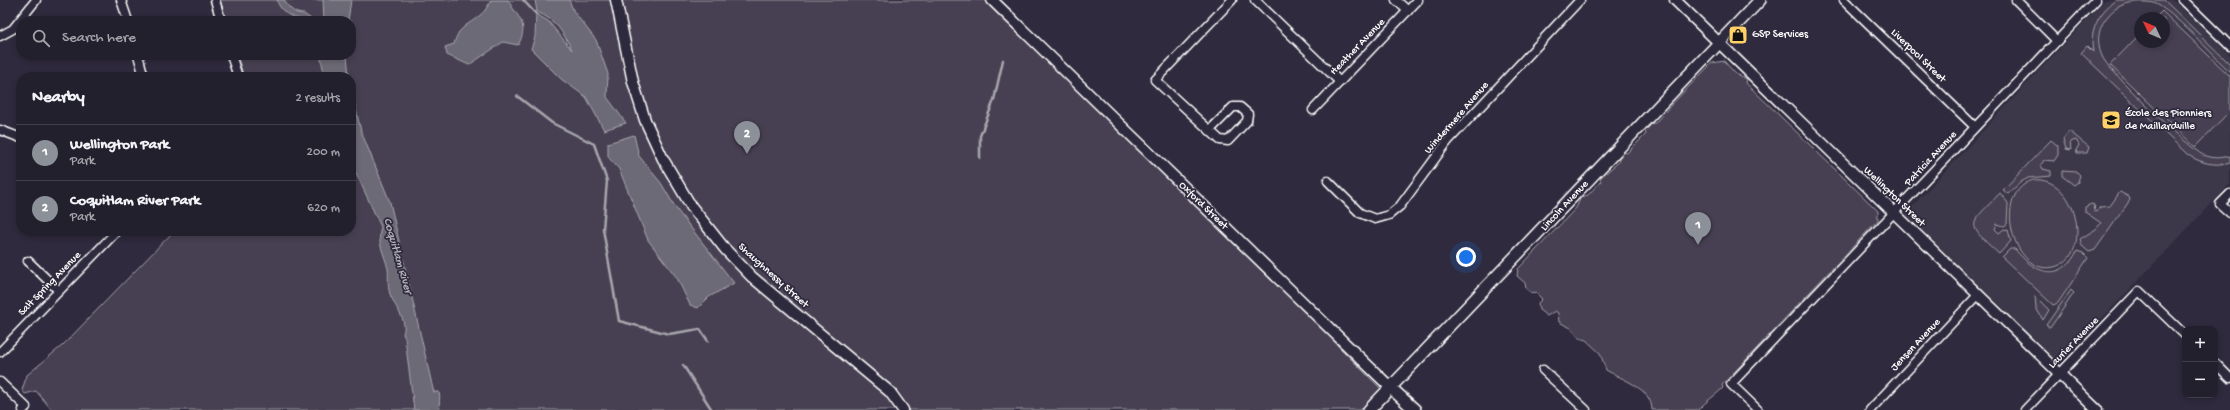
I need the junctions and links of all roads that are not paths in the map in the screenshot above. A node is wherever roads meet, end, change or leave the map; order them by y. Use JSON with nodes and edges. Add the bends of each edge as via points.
{"nodes":[{"id":1,"x":36,"y":0,"type":"edge"},
{"id":2,"x":121,"y":0,"type":"edge"},
{"id":3,"x":215,"y":0,"type":"edge"},
{"id":4,"x":616,"y":0,"type":"edge"},
{"id":5,"x":992,"y":0,"type":"edge"},
{"id":6,"x":1232,"y":0,"type":"edge"},
{"id":7,"x":1255,"y":0,"type":"edge"},
{"id":8,"x":1396,"y":0,"type":"edge"},
{"id":9,"x":1418,"y":0,"type":"edge"},
{"id":10,"x":1580,"y":0,"type":"edge"},
{"id":11,"x":1675,"y":0,"type":"edge"},
{"id":12,"x":1760,"y":0,"type":"edge"},
{"id":13,"x":1844,"y":0,"type":"edge"},
{"id":14,"x":2016,"y":0,"type":"edge"},
{"id":15,"x":2096,"y":0,"type":"edge"},
{"id":16,"x":2183,"y":0,"type":"edge"},
{"id":17,"x":1408,"y":11,"type":"junction"},
{"id":18,"x":26,"y":16,"type":"edge"},
{"id":19,"x":126,"y":16,"type":"edge"},
{"id":20,"x":220,"y":16,"type":"edge"},
{"id":21,"x":16,"y":31,"type":"edge"},
{"id":22,"x":0,"y":36,"type":"edge"},
{"id":23,"x":2057,"y":41,"type":"junction"},
{"id":24,"x":1719,"y":43,"type":"junction"},
{"id":25,"x":2230,"y":46,"type":"edge"},
{"id":26,"x":139,"y":60,"type":"edge"},
{"id":27,"x":233,"y":60,"type":"edge"},
{"id":28,"x":143,"y":72,"type":"edge"},
{"id":29,"x":236,"y":72,"type":"edge"},
{"id":30,"x":1340,"y":82,"type":"junction"},
{"id":31,"x":1313,"y":110,"type":"dead end"},
{"id":32,"x":1975,"y":127,"type":"junction"},
{"id":33,"x":0,"y":130,"type":"edge"},
{"id":34,"x":1210,"y":130,"type":"junction"},
{"id":35,"x":16,"y":136,"type":"edge"},
{"id":36,"x":1328,"y":181,"type":"dead end"},
{"id":37,"x":2230,"y":194,"type":"edge"},
{"id":38,"x":2230,"y":213,"type":"edge"},
{"id":39,"x":1894,"y":214,"type":"junction"},
{"id":40,"x":112,"y":236,"type":"edge"},
{"id":41,"x":28,"y":261,"type":"dead end"},
{"id":42,"x":59,"y":291,"type":"junction"},
{"id":43,"x":1978,"y":295,"type":"junction"},
{"id":44,"x":2182,"y":332,"type":"edge"},
{"id":45,"x":0,"y":352,"type":"edge"},
{"id":46,"x":2218,"y":366,"type":"edge"},
{"id":47,"x":1544,"y":370,"type":"dead end"},
{"id":48,"x":2059,"y":374,"type":"junction"},
{"id":49,"x":2230,"y":378,"type":"edge"},
{"id":50,"x":0,"y":382,"type":"edge"},
{"id":51,"x":1391,"y":388,"type":"junction"},
{"id":52,"x":24,"y":408,"type":"edge"},
{"id":53,"x":903,"y":410,"type":"edge"},
{"id":54,"x":1369,"y":410,"type":"edge"},
{"id":55,"x":1415,"y":410,"type":"edge"},
{"id":56,"x":1586,"y":410,"type":"edge"},
{"id":57,"x":1758,"y":410,"type":"edge"},
{"id":58,"x":1870,"y":410,"type":"edge"},
{"id":59,"x":2025,"y":410,"type":"edge"},
{"id":60,"x":2097,"y":410,"type":"edge"}],
"edges":[{"from":1,"to":18,"type":"street"},
{"from":2,"to":19,"type":"street"},
{"from":3,"to":20,"type":"street"},
{"from":4,"to":53,"type":"street","name":"Shaughnessy Street","via":[[633,82],[645,120],[663,159],[691,206],[725,249],[752,277],[890,392]]},
{"from":5,"to":51,"type":"street","name":"Oxford Street"},
{"from":6,"to":34,"type":"street","via":[[1155,80]]},
{"from":7,"to":30,"type":"street"},
{"from":8,"to":17,"type":"street"},
{"from":9,"to":17,"type":"street","name":"Heather Avenue"},
{"from":10,"to":36,"type":"street","name":"Windermere Avenue","via":[[1448,141],[1400,206],[1389,214],[1375,219],[1360,213]]},
{"from":11,"to":24,"type":"street","name":"Wellington Street"},
{"from":12,"to":24,"type":"main road","name":"Lincoln Avenue"},
{"from":13,"to":32,"type":"street","name":"Liverpool Street"},
{"from":14,"to":23,"type":"street"},
{"from":15,"to":23,"type":"street","name":"Patricia Avenue"},
{"from":16,"to":25,"type":"street"},
{"from":17,"to":30,"type":"street","name":"Heather Avenue"},
{"from":21,"to":22,"type":"street"},
{"from":23,"to":32,"type":"street","name":"Patricia Avenue"},
{"from":24,"to":39,"type":"street","name":"Wellington Street"},
{"from":24,"to":51,"type":"main road","name":"Lincoln Avenue"},
{"from":26,"to":28,"type":"street"},
{"from":27,"to":29,"type":"street"},
{"from":30,"to":31,"type":"street","name":"Heather Avenue"},
{"from":32,"to":39,"type":"street","name":"Patricia Avenue"},
{"from":33,"to":35,"type":"street"},
{"from":34,"to":34,"type":"street","via":[[1233,107],[1240,107],[1248,114],[1247,121],[1228,141],[1220,140]]},
{"from":37,"to":38,"type":"street","via":[[2220,204]]},
{"from":39,"to":43,"type":"street","name":"Wellington Street"},
{"from":39,"to":57,"type":"street","name":"Patricia Avenue","via":[[1732,384]]},
{"from":40,"to":42,"type":"street","name":"Salt Spring Avenue"},
{"from":41,"to":42,"type":"street"},
{"from":42,"to":45,"type":"street","name":"Salt Spring Avenue"},
{"from":43,"to":48,"type":"street","name":"Wellington Street"},
{"from":43,"to":58,"type":"street","name":"Jensen Avenue"},
{"from":44,"to":48,"type":"street","name":"Laurier Avenue","via":[[2139,291]]},
{"from":46,"to":49,"type":"street"},
{"from":47,"to":56,"type":"street"},
{"from":48,"to":59,"type":"street","name":"Laurier Avenue"},
{"from":48,"to":60,"type":"street","name":"Wellington Street"},
{"from":50,"to":52,"type":"street"},
{"from":51,"to":54,"type":"main road","name":"Lincoln Avenue"},
{"from":51,"to":55,"type":"main road","name":"Oxford Street"}]}
